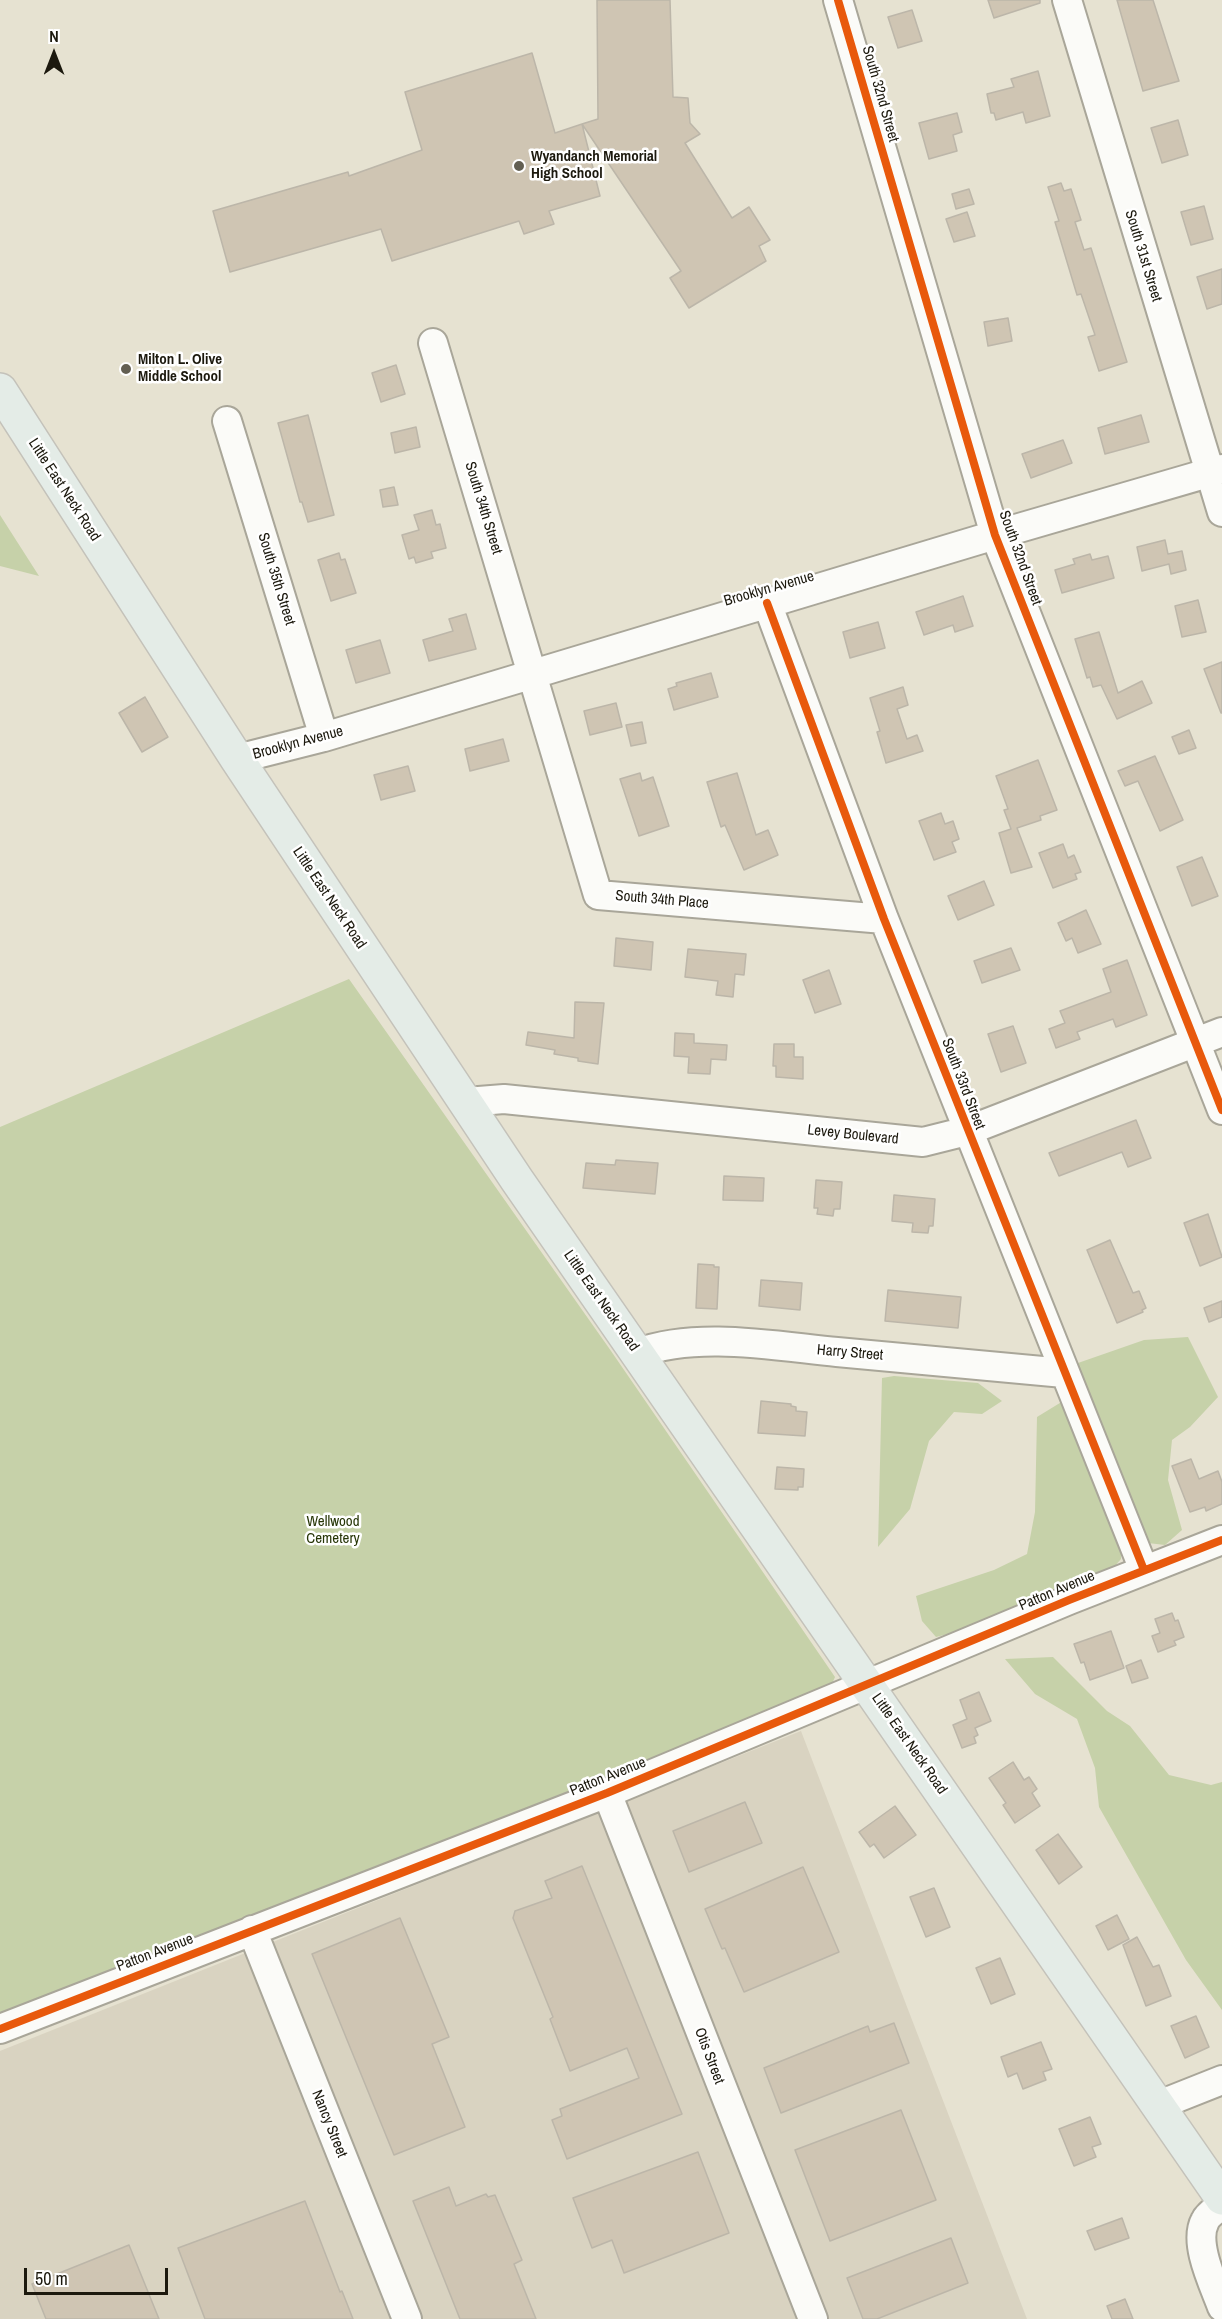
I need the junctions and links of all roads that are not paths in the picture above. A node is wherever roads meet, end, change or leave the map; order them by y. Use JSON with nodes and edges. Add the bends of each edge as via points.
{"nodes":[{"id":1,"x":838,"y":0,"type":"edge"},
{"id":2,"x":1067,"y":0,"type":"edge"},
{"id":3,"x":433,"y":343,"type":"dead end"},
{"id":4,"x":0,"y":390,"type":"edge"},
{"id":5,"x":227,"y":421,"type":"dead end"},
{"id":6,"x":1215,"y":471,"type":"edge"},
{"id":7,"x":1222,"y":512,"type":"edge"},
{"id":8,"x":995,"y":535,"type":"junction"},
{"id":9,"x":767,"y":603,"type":"junction"},
{"id":10,"x":532,"y":673,"type":"junction"},
{"id":11,"x":324,"y":737,"type":"junction"},
{"id":12,"x":237,"y":759,"type":"junction"},
{"id":13,"x":884,"y":919,"type":"junction"},
{"id":14,"x":1222,"y":1032,"type":"edge"},
{"id":15,"x":1196,"y":1042,"type":"junction"},
{"id":16,"x":466,"y":1102,"type":"junction"},
{"id":17,"x":1222,"y":1110,"type":"edge"},
{"id":18,"x":967,"y":1131,"type":"junction"},
{"id":19,"x":638,"y":1353,"type":"junction"},
{"id":20,"x":1064,"y":1373,"type":"junction"},
{"id":21,"x":1222,"y":1540,"type":"edge"},
{"id":22,"x":1144,"y":1570,"type":"junction"},
{"id":23,"x":869,"y":1686,"type":"junction"},
{"id":24,"x":607,"y":1793,"type":"junction"},
{"id":25,"x":252,"y":1930,"type":"junction"},
{"id":26,"x":0,"y":2029,"type":"edge"},
{"id":27,"x":1222,"y":2080,"type":"edge"},
{"id":28,"x":1160,"y":2105,"type":"junction"},
{"id":29,"x":1222,"y":2198,"type":"edge"},
{"id":30,"x":1222,"y":2205,"type":"edge"},
{"id":31,"x":1222,"y":2307,"type":"edge"},
{"id":32,"x":406,"y":2319,"type":"edge"},
{"id":33,"x":813,"y":2319,"type":"edge"}],
"edges":[{"from":1,"to":8,"type":"street","name":"South 32nd Street"},
{"from":2,"to":6,"type":"street","name":"South 31st Street"},
{"from":3,"to":10,"type":"street","name":"South 34th Street"},
{"from":4,"to":12,"type":"main road","name":"Little East Neck Road"},
{"from":5,"to":11,"type":"street","name":"South 35th Street"},
{"from":6,"to":7,"type":"street","name":"South 31st Street"},
{"from":6,"to":8,"type":"street","name":"Brooklyn Avenue"},
{"from":8,"to":9,"type":"street","name":"Brooklyn Avenue"},
{"from":8,"to":15,"type":"street","name":"South 32nd Street"},
{"from":9,"to":10,"type":"street","name":"Brooklyn Avenue"},
{"from":9,"to":13,"type":"street","name":"South 33rd Street"},
{"from":10,"to":11,"type":"street","name":"Brooklyn Avenue"},
{"from":10,"to":13,"type":"street","name":"South 34th Place","via":[[598,895]]},
{"from":11,"to":12,"type":"street","name":"Brooklyn Avenue"},
{"from":12,"to":16,"type":"main road","name":"Little East Neck Road"},
{"from":13,"to":18,"type":"street","name":"South 33rd Street"},
{"from":14,"to":15,"type":"street","name":"Levey Boulevard"},
{"from":15,"to":17,"type":"street","name":"South 32nd Street"},
{"from":15,"to":18,"type":"street","name":"Levey Boulevard"},
{"from":16,"to":18,"type":"street","name":"Levey Boulevard","via":[[504,1099],[923,1142]]},
{"from":16,"to":19,"type":"main road","name":"Little East Neck Road"},
{"from":18,"to":20,"type":"street","name":"South 33rd Street"},
{"from":19,"to":20,"type":"street","name":"Harry Street","via":[[674,1344],[730,1343]]},
{"from":19,"to":23,"type":"main road","name":"Little East Neck Road"},
{"from":20,"to":22,"type":"street","name":"South 33rd Street"},
{"from":21,"to":22,"type":"street","name":"Patton Avenue"},
{"from":22,"to":23,"type":"street","name":"Patton Avenue"},
{"from":23,"to":24,"type":"street","name":"Patton Avenue"},
{"from":23,"to":28,"type":"main road","name":"Little East Neck Road"},
{"from":24,"to":25,"type":"street","name":"Patton Avenue"},
{"from":24,"to":33,"type":"street","name":"Otis Street"},
{"from":25,"to":26,"type":"street","name":"Patton Avenue"},
{"from":25,"to":32,"type":"street","name":"Nancy Street"},
{"from":27,"to":28,"type":"street"},
{"from":28,"to":29,"type":"main road","name":"Little East Neck Road"},
{"from":30,"to":31,"type":"street","via":[[1206,2219],[1201,2240]]}]}
